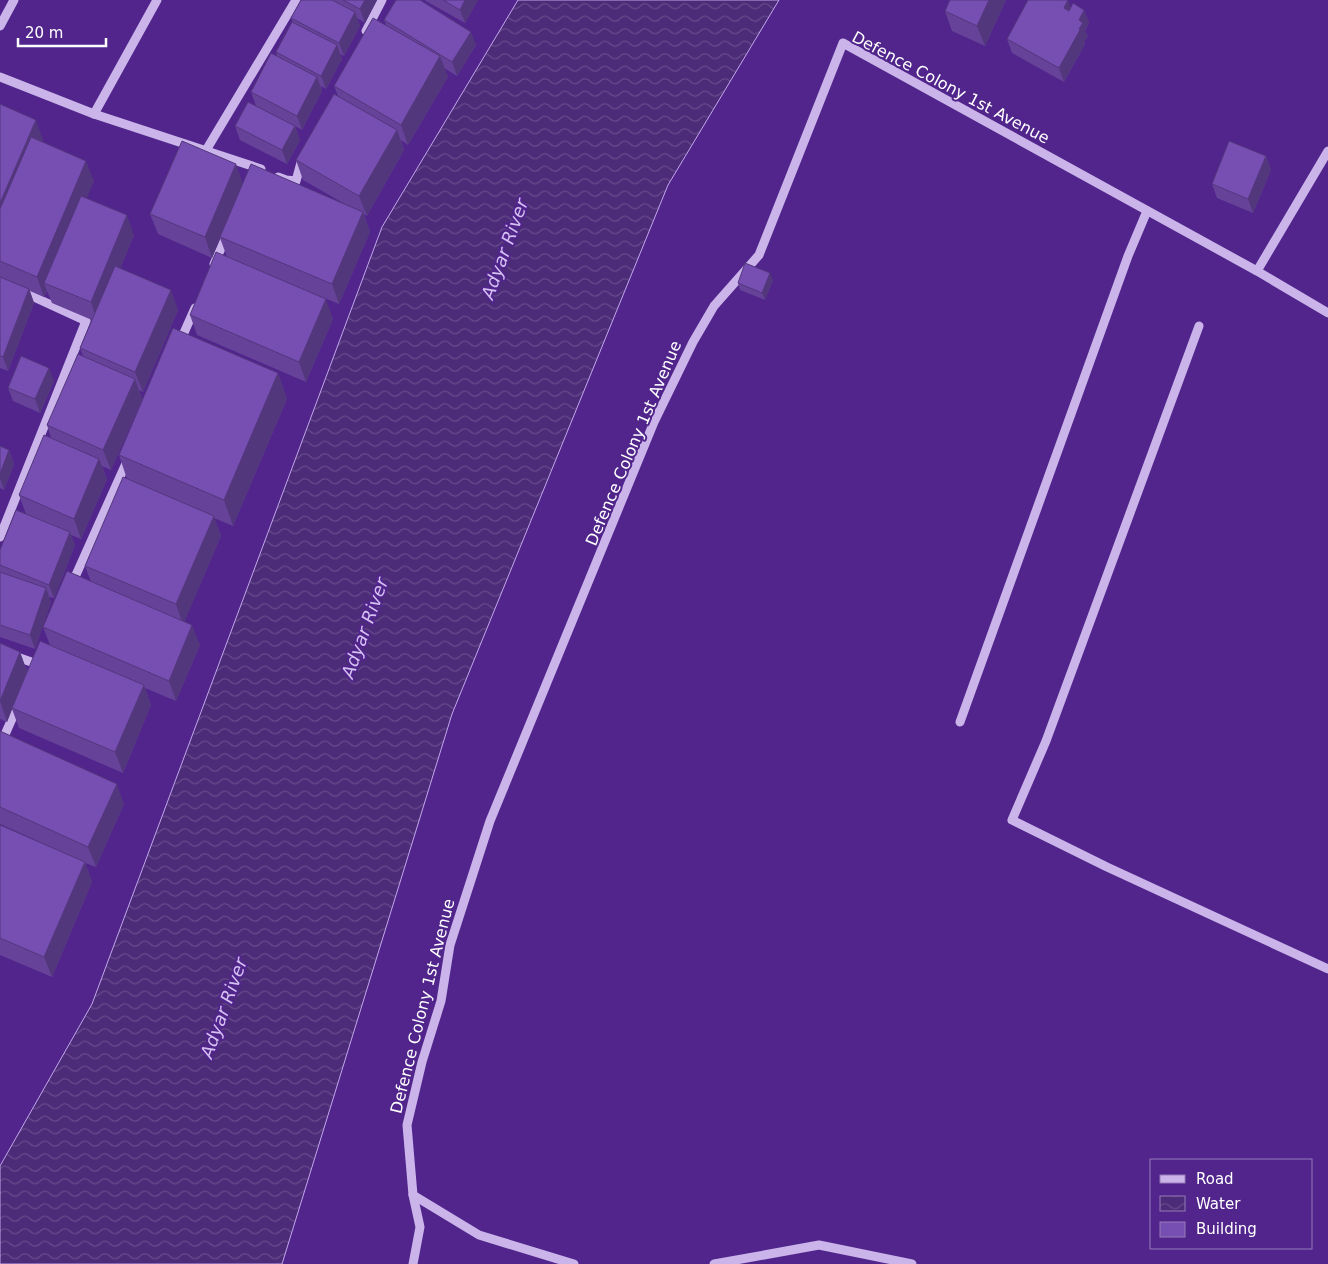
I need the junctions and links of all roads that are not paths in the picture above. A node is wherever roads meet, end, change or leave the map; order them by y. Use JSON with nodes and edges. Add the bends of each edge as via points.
{"nodes":[{"id":1,"x":14,"y":0,"type":"edge"},
{"id":2,"x":157,"y":0,"type":"edge"},
{"id":3,"x":296,"y":0,"type":"edge"},
{"id":4,"x":382,"y":0,"type":"edge"},
{"id":5,"x":0,"y":26,"type":"edge"},
{"id":6,"x":364,"y":36,"type":"edge"},
{"id":7,"x":0,"y":77,"type":"edge"},
{"id":8,"x":94,"y":114,"type":"junction"},
{"id":9,"x":306,"y":151,"type":"edge"},
{"id":10,"x":1328,"y":151,"type":"edge"},
{"id":11,"x":205,"y":152,"type":"junction"},
{"id":12,"x":257,"y":167,"type":"junction"},
{"id":13,"x":253,"y":176,"type":"edge"},
{"id":14,"x":1147,"y":211,"type":"junction"},
{"id":15,"x":229,"y":231,"type":"edge"},
{"id":16,"x":1256,"y":271,"type":"junction"},
{"id":17,"x":209,"y":276,"type":"edge"},
{"id":18,"x":17,"y":289,"type":"edge"},
{"id":19,"x":197,"y":303,"type":"edge"},
{"id":20,"x":1328,"y":313,"type":"edge"},
{"id":21,"x":1199,"y":326,"type":"dead end"},
{"id":22,"x":173,"y":357,"type":"edge"},
{"id":23,"x":133,"y":448,"type":"edge"},
{"id":24,"x":0,"y":537,"type":"edge"},
{"id":25,"x":69,"y":592,"type":"edge"},
{"id":26,"x":0,"y":651,"type":"edge"},
{"id":27,"x":41,"y":655,"type":"edge"},
{"id":28,"x":37,"y":664,"type":"junction"},
{"id":29,"x":33,"y":673,"type":"edge"},
{"id":30,"x":20,"y":701,"type":"edge"},
{"id":31,"x":960,"y":722,"type":"dead end"},
{"id":32,"x":0,"y":746,"type":"edge"},
{"id":33,"x":1328,"y":968,"type":"edge"},
{"id":34,"x":413,"y":1195,"type":"junction"},
{"id":35,"x":413,"y":1264,"type":"edge"},
{"id":36,"x":574,"y":1264,"type":"edge"},
{"id":37,"x":714,"y":1264,"type":"edge"},
{"id":38,"x":912,"y":1264,"type":"edge"}],
"edges":[{"from":1,"to":5,"type":"street"},
{"from":2,"to":8,"type":"street"},
{"from":3,"to":11,"type":"street"},
{"from":4,"to":6,"type":"street"},
{"from":7,"to":8,"type":"street"},
{"from":8,"to":11,"type":"street"},
{"from":9,"to":12,"type":"street","via":[[296,181]]},
{"from":10,"to":16,"type":"street"},
{"from":11,"to":12,"type":"street"},
{"from":12,"to":13,"type":"street"},
{"from":14,"to":16,"type":"street","name":"Defence Colony 1st Avenue"},
{"from":14,"to":31,"type":"street"},
{"from":14,"to":34,"type":"street","name":"Defence Colony 1st Avenue","via":[[842,43],[759,255],[714,306],[692,342],[654,422],[490,821],[450,945],[441,1001],[407,1126]]},
{"from":15,"to":17,"type":"street"},
{"from":16,"to":20,"type":"street","name":"Defence Colony 1st Avenue"},
{"from":18,"to":24,"type":"street","via":[[86,321]]},
{"from":19,"to":22,"type":"street"},
{"from":21,"to":33,"type":"street","via":[[1046,741],[1012,820]]},
{"from":23,"to":25,"type":"street"},
{"from":26,"to":28,"type":"street"},
{"from":27,"to":28,"type":"street"},
{"from":28,"to":29,"type":"street"},
{"from":30,"to":32,"type":"street"},
{"from":34,"to":35,"type":"street","name":"Defence Colony 1st Avenue","via":[[420,1227]]},
{"from":34,"to":36,"type":"street","via":[[479,1236]]},
{"from":37,"to":38,"type":"street","via":[[819,1246]]}]}
